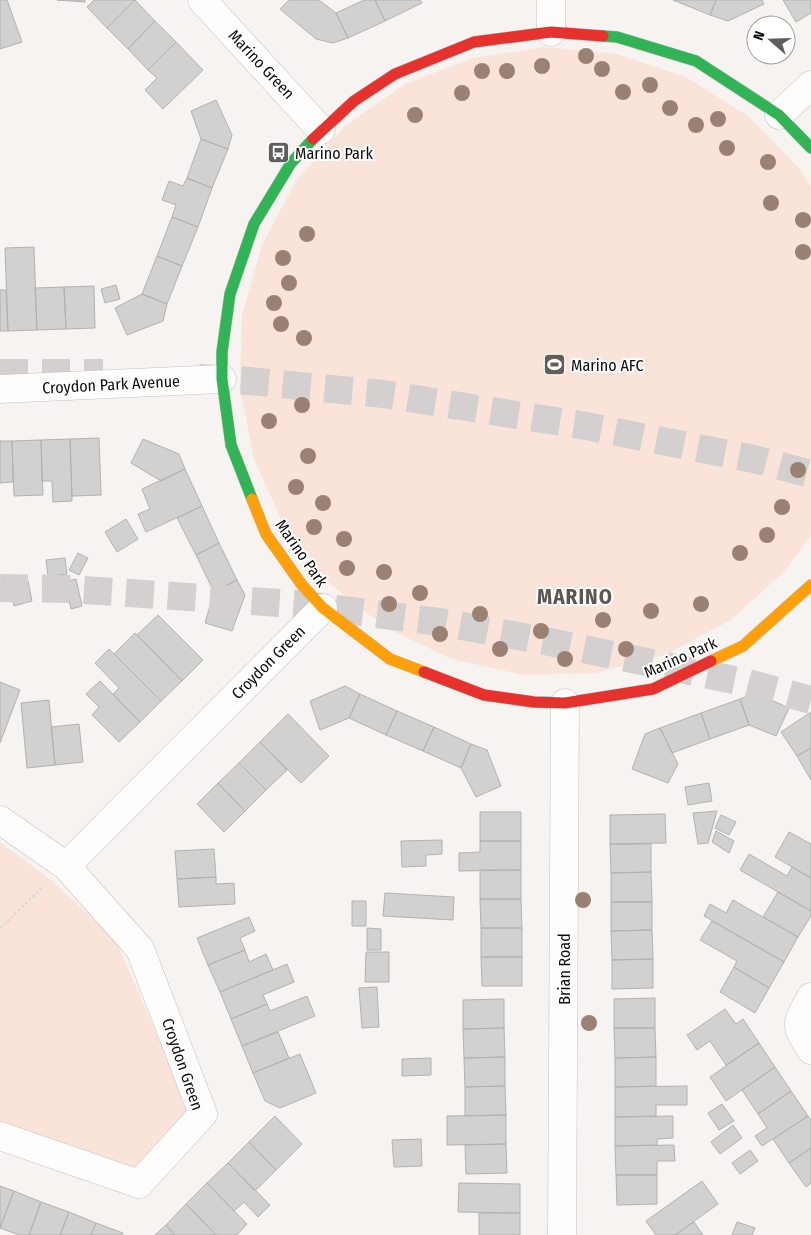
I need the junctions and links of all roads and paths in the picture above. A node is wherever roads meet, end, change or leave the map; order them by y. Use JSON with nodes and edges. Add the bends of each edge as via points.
{"nodes":[{"id":1,"x":202,"y":0,"type":"edge"},
{"id":2,"x":551,"y":0,"type":"edge"},
{"id":3,"x":551,"y":32,"type":"junction"},
{"id":4,"x":811,"y":85,"type":"edge"},
{"id":5,"x":779,"y":116,"type":"junction"},
{"id":6,"x":321,"y":130,"type":"junction"},
{"id":7,"x":811,"y":148,"type":"edge"},
{"id":8,"x":222,"y":379,"type":"junction"},
{"id":9,"x":0,"y":389,"type":"edge"},
{"id":10,"x":811,"y":586,"type":"edge"},
{"id":11,"x":323,"y":608,"type":"junction"},
{"id":12,"x":565,"y":703,"type":"junction"},
{"id":13,"x":0,"y":820,"type":"edge"},
{"id":14,"x":66,"y":866,"type":"junction"},
{"id":15,"x":0,"y":928,"type":"edge"},
{"id":16,"x":811,"y":997,"type":"edge"},
{"id":17,"x":811,"y":1050,"type":"edge"},
{"id":18,"x":0,"y":1136,"type":"edge"},
{"id":19,"x":562,"y":1235,"type":"edge"}],
"edges":[{"from":1,"to":6,"type":"street","name":"Marino Green"},
{"from":2,"to":3,"type":"street"},
{"from":3,"to":5,"type":"street","name":"Marino Park","via":[[617,37],[696,62]]},
{"from":3,"to":6,"type":"street","name":"Marino Park","via":[[474,42],[395,74],[354,101]]},
{"from":4,"to":5,"type":"street"},
{"from":5,"to":7,"type":"street","name":"Marino Park"},
{"from":6,"to":8,"type":"street","name":"Marino Park","via":[[291,163],[254,224],[230,294],[222,352]]},
{"from":8,"to":9,"type":"street","name":"Croydon Park Avenue"},
{"from":8,"to":11,"type":"street","name":"Marino Park","via":[[231,446],[266,534],[302,585]]},
{"from":10,"to":12,"type":"street","name":"Marino Park","via":[[743,646],[719,658],[653,689]]},
{"from":11,"to":12,"type":"street","name":"Marino Park","via":[[390,658],[484,695]]},
{"from":11,"to":14,"type":"street","name":"Croydon Green"},
{"from":12,"to":19,"type":"street","name":"Brian Road"},
{"from":13,"to":14,"type":"street","name":"Croydon Green"},
{"from":14,"to":15,"type":"path"},
{"from":14,"to":18,"type":"street","name":"Croydon Green","via":[[140,949],[203,1114],[139,1184]]},
{"from":16,"to":17,"type":"street","via":[[798,1022]]}]}
